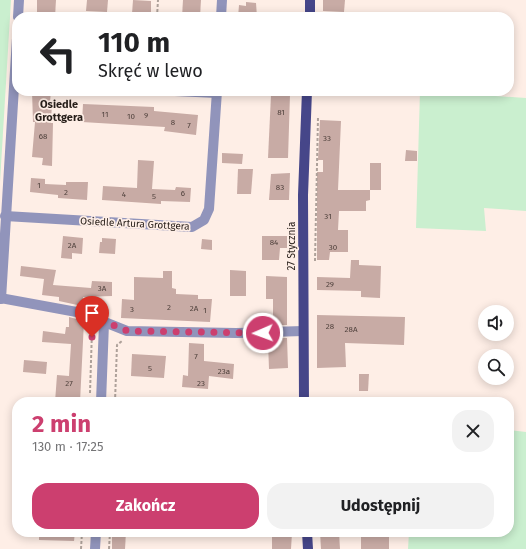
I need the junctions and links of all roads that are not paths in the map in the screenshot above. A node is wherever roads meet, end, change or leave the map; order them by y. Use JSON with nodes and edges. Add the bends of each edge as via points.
{"nodes":[{"id":1,"x":20,"y":0,"type":"edge"},
{"id":2,"x":222,"y":0,"type":"edge"},
{"id":3,"x":310,"y":0,"type":"edge"},
{"id":4,"x":19,"y":12,"type":"edge"},
{"id":5,"x":221,"y":12,"type":"edge"},
{"id":6,"x":310,"y":12,"type":"edge"},
{"id":7,"x":13,"y":96,"type":"edge"},
{"id":8,"x":217,"y":96,"type":"edge"},
{"id":9,"x":307,"y":96,"type":"edge"},
{"id":10,"x":5,"y":216,"type":"junction"},
{"id":11,"x":0,"y":298,"type":"edge"},
{"id":12,"x":104,"y":323,"type":"junction"},
{"id":13,"x":303,"y":331,"type":"junction"},
{"id":14,"x":101,"y":397,"type":"edge"},
{"id":15,"x":304,"y":397,"type":"edge"},
{"id":16,"x":96,"y":537,"type":"edge"},
{"id":17,"x":307,"y":537,"type":"edge"},
{"id":18,"x":95,"y":549,"type":"edge"},
{"id":19,"x":308,"y":549,"type":"edge"}],
"edges":[{"from":1,"to":4,"type":"street"},
{"from":2,"to":5,"type":"street"},
{"from":3,"to":6,"type":"main road"},
{"from":7,"to":10,"type":"street"},
{"from":8,"to":10,"type":"street","name":"Osiedle Artura Grottgera","via":[[209,209],[204,220],[192,228]]},
{"from":9,"to":13,"type":"main road","name":"27 Stycznia","via":[[303,195]]},
{"from":10,"to":11,"type":"street"},
{"from":11,"to":12,"type":"street","via":[[82,313]]},
{"from":12,"to":13,"type":"street","via":[[128,331]]},
{"from":12,"to":14,"type":"street"},
{"from":13,"to":15,"type":"main road","name":"27 Stycznia"},
{"from":16,"to":18,"type":"street"},
{"from":17,"to":19,"type":"main road"}]}
